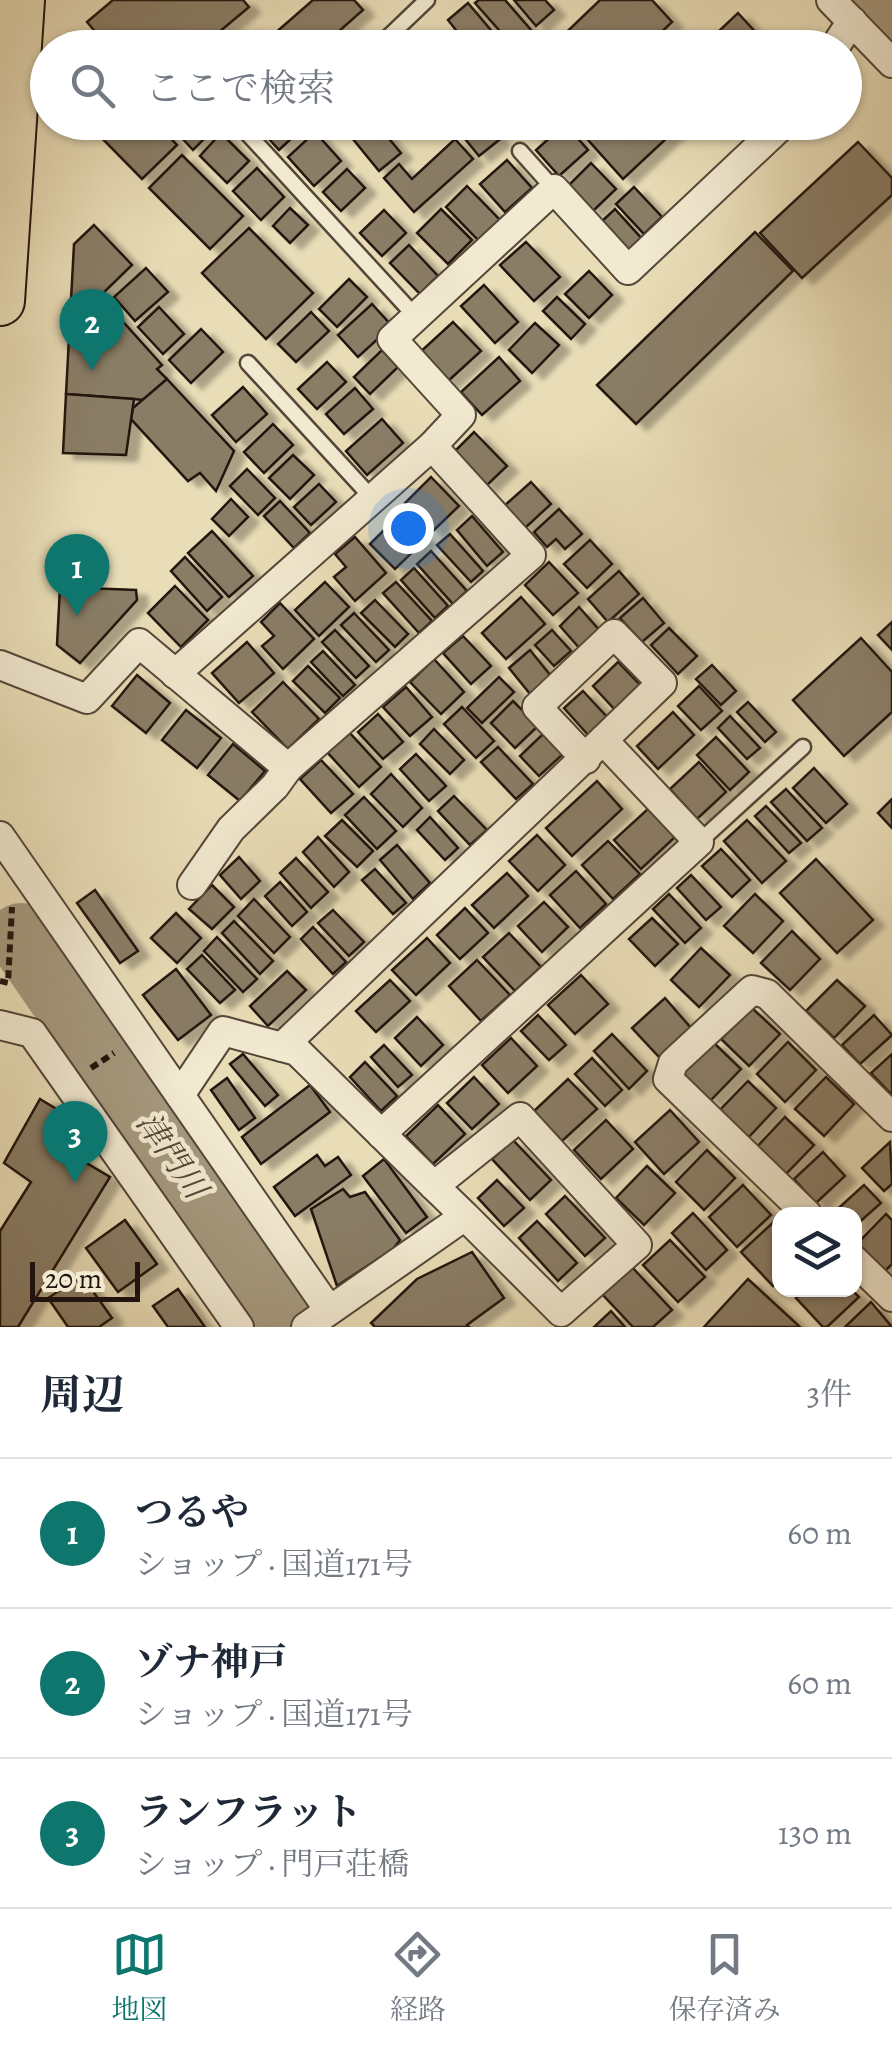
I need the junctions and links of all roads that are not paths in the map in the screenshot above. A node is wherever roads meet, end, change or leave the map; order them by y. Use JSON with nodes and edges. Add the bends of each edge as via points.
{"nodes":[{"id":1,"x":20,"y":0,"type":"edge"},
{"id":2,"x":427,"y":0,"type":"edge"},
{"id":3,"x":831,"y":0,"type":"edge"},
{"id":4,"x":852,"y":21,"type":"junction"},
{"id":5,"x":396,"y":30,"type":"edge"},
{"id":6,"x":846,"y":30,"type":"edge"},
{"id":7,"x":861,"y":30,"type":"edge"},
{"id":8,"x":862,"y":32,"type":"edge"},
{"id":9,"x":892,"y":63,"type":"edge"},
{"id":10,"x":253,"y":140,"type":"edge"},
{"id":11,"x":766,"y":140,"type":"edge"},
{"id":12,"x":520,"y":151,"type":"dead end"},
{"id":13,"x":4,"y":178,"type":"edge"},
{"id":14,"x":554,"y":190,"type":"junction"},
{"id":15,"x":0,"y":301,"type":"edge"},
{"id":16,"x":416,"y":318,"type":"junction"},
{"id":17,"x":248,"y":363,"type":"dead end"},
{"id":18,"x":432,"y":446,"type":"junction"},
{"id":19,"x":373,"y":499,"type":"junction"},
{"id":20,"x":0,"y":665,"type":"edge"},
{"id":21,"x":174,"y":674,"type":"junction"},
{"id":22,"x":803,"y":747,"type":"dead end"},
{"id":23,"x":288,"y":768,"type":"junction"},
{"id":24,"x":0,"y":836,"type":"edge"},
{"id":25,"x":699,"y":842,"type":"junction"},
{"id":26,"x":192,"y":885,"type":"dead end"},
{"id":27,"x":0,"y":1025,"type":"edge"},
{"id":28,"x":282,"y":1047,"type":"junction"},
{"id":29,"x":180,"y":1095,"type":"junction"},
{"id":30,"x":892,"y":1117,"type":"edge"},
{"id":31,"x":381,"y":1134,"type":"junction"},
{"id":32,"x":434,"y":1186,"type":"junction"},
{"id":33,"x":800,"y":1207,"type":"edge"},
{"id":34,"x":465,"y":1216,"type":"junction"},
{"id":35,"x":862,"y":1268,"type":"edge"},
{"id":36,"x":892,"y":1297,"type":"edge"},
{"id":37,"x":316,"y":1319,"type":"edge"},
{"id":38,"x":239,"y":1327,"type":"edge"}],
"edges":[{"from":1,"to":13,"type":"highway"},
{"from":2,"to":5,"type":"lane"},
{"from":3,"to":4,"type":"street"},
{"from":4,"to":6,"type":"street"},
{"from":4,"to":7,"type":"street"},
{"from":8,"to":9,"type":"street"},
{"from":10,"to":16,"type":"lane"},
{"from":11,"to":14,"type":"street","via":[[628,270]]},
{"from":12,"to":14,"type":"lane"},
{"from":13,"to":15,"type":"highway"},
{"from":14,"to":16,"type":"street"},
{"from":16,"to":18,"type":"street","via":[[392,339],[461,416]]},
{"from":17,"to":19,"type":"lane"},
{"from":18,"to":19,"type":"street"},
{"from":18,"to":23,"type":"street","via":[[531,555]]},
{"from":19,"to":21,"type":"street"},
{"from":20,"to":21,"type":"street","via":[[88,699],[139,643]]},
{"from":21,"to":23,"type":"street"},
{"from":22,"to":25,"type":"lane"},
{"from":23,"to":26,"type":"street"},
{"from":24,"to":29,"type":"street"},
{"from":25,"to":28,"type":"street","via":[[594,750]]},
{"from":25,"to":31,"type":"street"},
{"from":27,"to":38,"type":"street","via":[[32,1033]]},
{"from":28,"to":29,"type":"street","via":[[223,1030]]},
{"from":28,"to":31,"type":"street","via":[[297,1050]]},
{"from":29,"to":37,"type":"street"},
{"from":30,"to":33,"type":"street","via":[[767,994],[752,990],[673,1063],[668,1080]]},
{"from":31,"to":32,"type":"street"},
{"from":32,"to":34,"type":"street"},
{"from":32,"to":34,"type":"street","via":[[520,1117],[637,1245],[561,1312]]},
{"from":34,"to":37,"type":"street"},
{"from":35,"to":36,"type":"street"}]}
